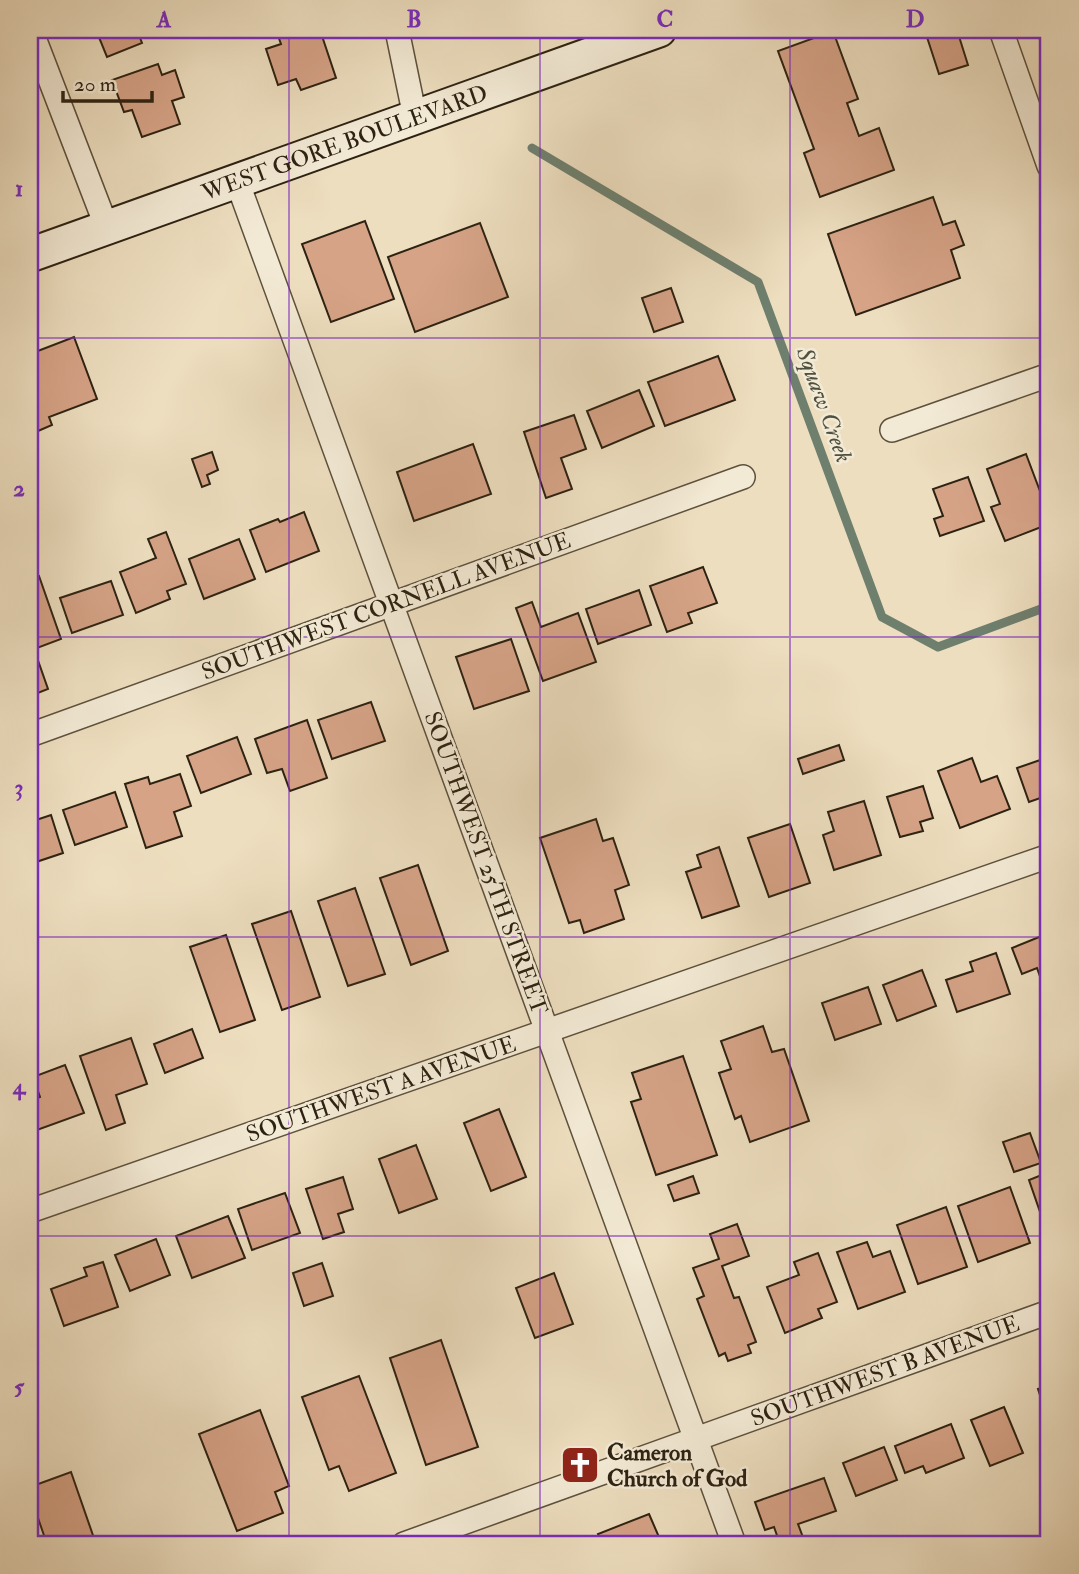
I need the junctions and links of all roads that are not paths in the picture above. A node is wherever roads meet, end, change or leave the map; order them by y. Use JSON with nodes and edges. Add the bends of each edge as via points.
{"nodes":[{"id":1,"x":31,"y":30,"type":"edge"},
{"id":2,"x":397,"y":30,"type":"edge"},
{"id":3,"x":659,"y":30,"type":"edge"},
{"id":4,"x":1001,"y":30,"type":"edge"},
{"id":5,"x":606,"y":39,"type":"edge"},
{"id":6,"x":415,"y":117,"type":"junction"},
{"id":7,"x":1049,"y":166,"type":"edge"},
{"id":8,"x":237,"y":181,"type":"junction"},
{"id":9,"x":107,"y":228,"type":"junction"},
{"id":10,"x":30,"y":255,"type":"edge"},
{"id":11,"x":1049,"y":375,"type":"edge"},
{"id":12,"x":892,"y":430,"type":"dead end"},
{"id":13,"x":743,"y":477,"type":"dead end"},
{"id":14,"x":391,"y":604,"type":"junction"},
{"id":15,"x":30,"y":735,"type":"edge"},
{"id":16,"x":1049,"y":856,"type":"edge"},
{"id":17,"x":547,"y":1032,"type":"junction"},
{"id":18,"x":30,"y":1211,"type":"edge"},
{"id":19,"x":1049,"y":1312,"type":"edge"},
{"id":20,"x":696,"y":1438,"type":"junction"},
{"id":21,"x":404,"y":1544,"type":"edge"},
{"id":22,"x":734,"y":1544,"type":"edge"}],
"edges":[{"from":1,"to":9,"type":"street"},
{"from":2,"to":6,"type":"street"},
{"from":3,"to":5,"type":"main road","name":"WEST GORE BOULEVARD"},
{"from":4,"to":7,"type":"street"},
{"from":5,"to":6,"type":"main road","name":"WEST GORE BOULEVARD"},
{"from":6,"to":8,"type":"main road","name":"WEST GORE BOULEVARD"},
{"from":8,"to":9,"type":"main road","name":"WEST GORE BOULEVARD"},
{"from":8,"to":14,"type":"street","name":"SOUTHWEST 25TH STREET"},
{"from":9,"to":10,"type":"main road","name":"WEST GORE BOULEVARD"},
{"from":11,"to":12,"type":"street"},
{"from":13,"to":14,"type":"street","name":"SOUTHWEST CORNELL AVENUE"},
{"from":14,"to":15,"type":"street","name":"SOUTHWEST CORNELL AVENUE"},
{"from":14,"to":17,"type":"street","name":"SOUTHWEST 25TH STREET"},
{"from":16,"to":17,"type":"street","name":"SOUTHWEST A AVENUE"},
{"from":17,"to":18,"type":"street","name":"SOUTHWEST A AVENUE"},
{"from":17,"to":20,"type":"street","name":"SOUTHWEST 25TH STREET"},
{"from":19,"to":20,"type":"street","name":"SOUTHWEST B AVENUE"},
{"from":20,"to":21,"type":"street","name":"SOUTHWEST B AVENUE"},
{"from":20,"to":22,"type":"street","name":"SOUTHWEST 25TH STREET"}]}
